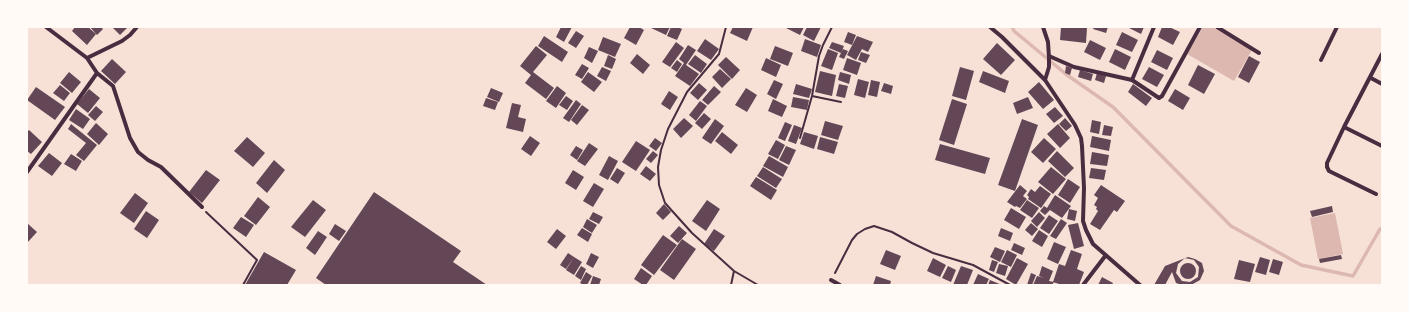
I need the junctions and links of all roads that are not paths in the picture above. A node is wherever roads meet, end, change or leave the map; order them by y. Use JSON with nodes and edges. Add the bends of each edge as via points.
{"nodes":[{"id":1,"x":46,"y":27,"type":"edge"},
{"id":2,"x":137,"y":27,"type":"edge"},
{"id":3,"x":990,"y":27,"type":"edge"},
{"id":4,"x":1043,"y":27,"type":"edge"},
{"id":5,"x":1154,"y":27,"type":"edge"},
{"id":6,"x":1200,"y":27,"type":"edge"},
{"id":7,"x":1217,"y":27,"type":"edge"},
{"id":8,"x":1337,"y":27,"type":"edge"},
{"id":9,"x":1259,"y":53,"type":"dead end"},
{"id":10,"x":1382,"y":54,"type":"edge"},
{"id":11,"x":1049,"y":57,"type":"junction"},
{"id":12,"x":87,"y":58,"type":"junction"},
{"id":13,"x":1321,"y":60,"type":"dead end"},
{"id":14,"x":96,"y":73,"type":"junction"},
{"id":15,"x":1371,"y":78,"type":"junction"},
{"id":16,"x":1045,"y":80,"type":"junction"},
{"id":17,"x":1132,"y":80,"type":"junction"},
{"id":18,"x":1382,"y":84,"type":"edge"},
{"id":19,"x":1344,"y":126,"type":"junction"},
{"id":20,"x":1382,"y":146,"type":"edge"},
{"id":21,"x":27,"y":172,"type":"edge"},
{"id":22,"x":1376,"y":194,"type":"dead end"},
{"id":23,"x":202,"y":207,"type":"road end"},
{"id":24,"x":1106,"y":255,"type":"junction"},
{"id":25,"x":831,"y":280,"type":"road end"},
{"id":26,"x":840,"y":285,"type":"edge"},
{"id":27,"x":1083,"y":285,"type":"edge"},
{"id":28,"x":1140,"y":285,"type":"edge"}],
"edges":[{"from":1,"to":12,"type":"street"},
{"from":2,"to":12,"type":"street","via":[[122,41]]},
{"from":3,"to":16,"type":"street"},
{"from":4,"to":11,"type":"street"},
{"from":5,"to":17,"type":"street"},
{"from":6,"to":17,"type":"street","via":[[1162,96],[1155,97]]},
{"from":7,"to":9,"type":"street"},
{"from":8,"to":13,"type":"street"},
{"from":10,"to":15,"type":"street"},
{"from":11,"to":16,"type":"street"},
{"from":11,"to":17,"type":"street","via":[[1074,67]]},
{"from":12,"to":14,"type":"street"},
{"from":14,"to":21,"type":"street"},
{"from":14,"to":23,"type":"street","via":[[113,86],[130,138],[138,152],[161,167]]},
{"from":15,"to":18,"type":"street"},
{"from":15,"to":19,"type":"street"},
{"from":16,"to":24,"type":"street","via":[[1081,138],[1083,222],[1093,244]]},
{"from":19,"to":20,"type":"street"},
{"from":19,"to":22,"type":"street","via":[[1327,167],[1329,171]]},
{"from":24,"to":27,"type":"street"},
{"from":24,"to":28,"type":"street"},
{"from":25,"to":26,"type":"street"}]}
